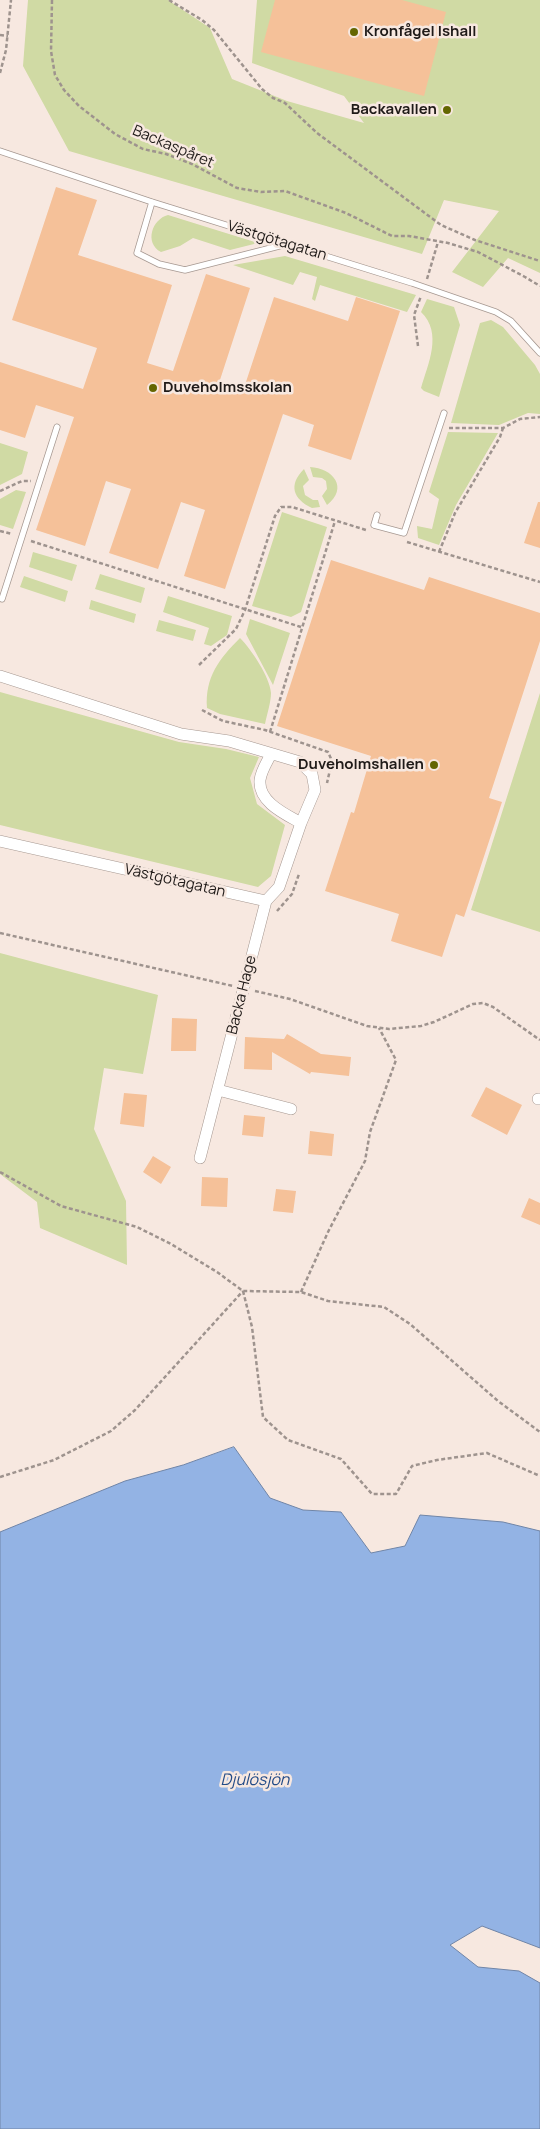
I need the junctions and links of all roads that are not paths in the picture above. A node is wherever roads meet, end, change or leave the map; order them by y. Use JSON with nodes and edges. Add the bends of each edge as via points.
{"nodes":[{"id":1,"x":0,"y":151,"type":"edge"},
{"id":2,"x":152,"y":202,"type":"junction"},
{"id":3,"x":284,"y":244,"type":"junction"},
{"id":4,"x":540,"y":353,"type":"edge"},
{"id":5,"x":444,"y":413,"type":"dead end"},
{"id":6,"x":56,"y":427,"type":"dead end"},
{"id":7,"x":377,"y":515,"type":"dead end"},
{"id":8,"x":2,"y":599,"type":"dead end"},
{"id":9,"x":0,"y":676,"type":"edge"},
{"id":10,"x":271,"y":754,"type":"junction"},
{"id":11,"x":301,"y":823,"type":"junction"},
{"id":12,"x":0,"y":841,"type":"edge"},
{"id":13,"x":266,"y":900,"type":"junction"},
{"id":14,"x":218,"y":1090,"type":"junction"},
{"id":15,"x":291,"y":1110,"type":"dead end"},
{"id":16,"x":200,"y":1158,"type":"dead end"}],
"edges":[{"from":1,"to":2,"type":"lane","name":"Västgötagatan"},
{"from":2,"to":3,"type":"lane","name":"Västgötagatan"},
{"from":2,"to":3,"type":"lane","via":[[138,253],[159,264],[185,270]]},
{"from":3,"to":4,"type":"lane","name":"Västgötagatan","via":[[496,312],[511,321]]},
{"from":5,"to":7,"type":"lane","via":[[404,533],[374,525]]},
{"from":6,"to":8,"type":"lane"},
{"from":9,"to":10,"type":"street","via":[[181,734],[229,741]]},
{"from":10,"to":11,"type":"street","via":[[262,771],[263,792],[271,804]]},
{"from":10,"to":11,"type":"street","via":[[300,762],[312,774],[315,790]]},
{"from":11,"to":13,"type":"street","via":[[279,887]]},
{"from":12,"to":13,"type":"street","name":"Västgötagatan"},
{"from":13,"to":14,"type":"street","name":"Backa Hage"},
{"from":14,"to":15,"type":"street"},
{"from":14,"to":16,"type":"street","name":"Backa Hage"}]}
